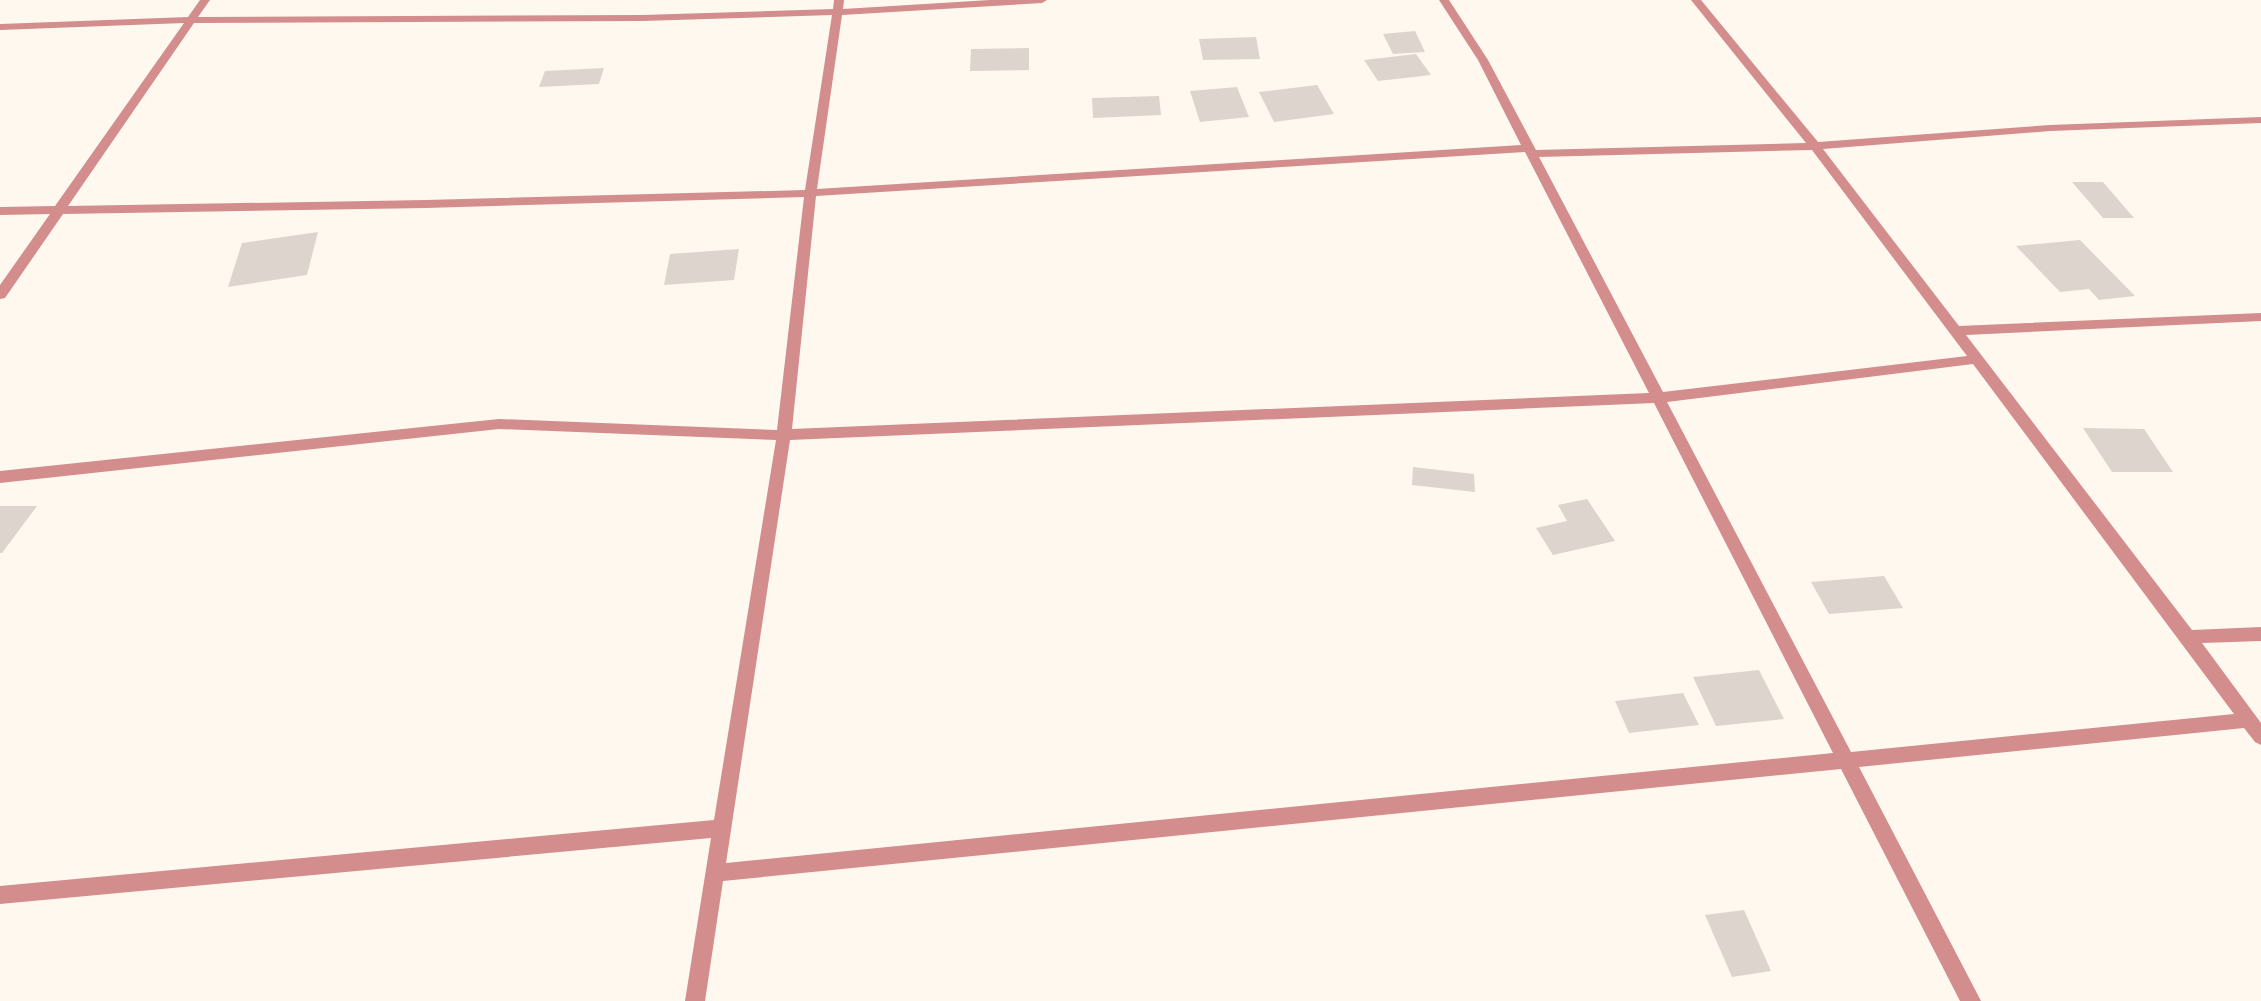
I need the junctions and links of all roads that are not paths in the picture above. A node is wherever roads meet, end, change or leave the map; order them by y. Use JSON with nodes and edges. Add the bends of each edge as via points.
{"nodes":[{"id":1,"x":205,"y":0,"type":"edge"},
{"id":2,"x":1042,"y":0,"type":"edge"},
{"id":3,"x":1444,"y":0,"type":"edge"},
{"id":4,"x":1696,"y":0,"type":"edge"},
{"id":5,"x":837,"y":6,"type":"edge"},
{"id":6,"x":192,"y":20,"type":"junction"},
{"id":7,"x":0,"y":27,"type":"edge"},
{"id":8,"x":2261,"y":120,"type":"edge"},
{"id":9,"x":1815,"y":146,"type":"junction"},
{"id":10,"x":1530,"y":151,"type":"junction"},
{"id":11,"x":810,"y":193,"type":"junction"},
{"id":12,"x":62,"y":209,"type":"junction"},
{"id":13,"x":0,"y":211,"type":"edge"},
{"id":14,"x":0,"y":295,"type":"edge"},
{"id":15,"x":2261,"y":317,"type":"edge"},
{"id":16,"x":1956,"y":331,"type":"junction"},
{"id":17,"x":1978,"y":359,"type":"junction"},
{"id":18,"x":1657,"y":398,"type":"junction"},
{"id":19,"x":784,"y":435,"type":"junction"},
{"id":20,"x":0,"y":477,"type":"edge"},
{"id":21,"x":2261,"y":634,"type":"edge"},
{"id":22,"x":2188,"y":637,"type":"junction"},
{"id":23,"x":2248,"y":720,"type":"junction"},
{"id":24,"x":2261,"y":737,"type":"edge"},
{"id":25,"x":1846,"y":760,"type":"junction"},
{"id":26,"x":722,"y":828,"type":"junction"},
{"id":27,"x":714,"y":873,"type":"junction"},
{"id":28,"x":0,"y":895,"type":"edge"},
{"id":29,"x":694,"y":1001,"type":"edge"},
{"id":30,"x":1971,"y":1001,"type":"edge"}],
"edges":[{"from":1,"to":6,"type":"street"},
{"from":2,"to":5,"type":"street"},
{"from":3,"to":10,"type":"street","via":[[1483,60]]},
{"from":4,"to":9,"type":"street"},
{"from":5,"to":6,"type":"street","via":[[642,18]]},
{"from":5,"to":11,"type":"street"},
{"from":6,"to":7,"type":"street"},
{"from":6,"to":12,"type":"street"},
{"from":8,"to":9,"type":"street","via":[[2050,128]]},
{"from":9,"to":10,"type":"street"},
{"from":9,"to":16,"type":"street"},
{"from":10,"to":11,"type":"street"},
{"from":10,"to":18,"type":"street"},
{"from":11,"to":12,"type":"street"},
{"from":11,"to":19,"type":"street"},
{"from":12,"to":13,"type":"street"},
{"from":12,"to":14,"type":"street"},
{"from":15,"to":16,"type":"street"},
{"from":16,"to":17,"type":"street"},
{"from":17,"to":18,"type":"street"},
{"from":17,"to":22,"type":"street"},
{"from":18,"to":19,"type":"street"},
{"from":18,"to":25,"type":"street"},
{"from":19,"to":20,"type":"street","via":[[499,424]]},
{"from":19,"to":26,"type":"street"},
{"from":21,"to":22,"type":"street"},
{"from":22,"to":23,"type":"street"},
{"from":23,"to":24,"type":"street"},
{"from":23,"to":25,"type":"street"},
{"from":25,"to":27,"type":"street"},
{"from":25,"to":30,"type":"street"},
{"from":26,"to":27,"type":"street"},
{"from":26,"to":28,"type":"street"},
{"from":27,"to":29,"type":"street"}]}
